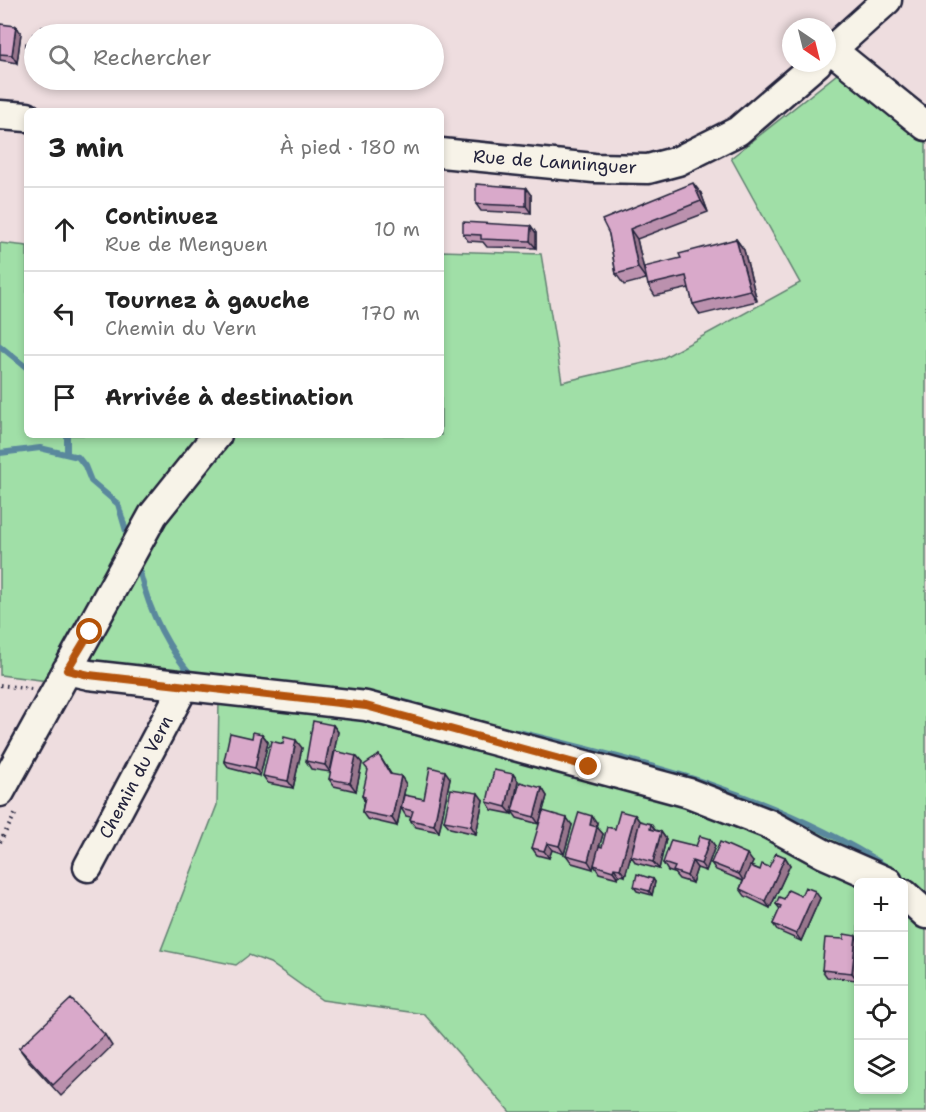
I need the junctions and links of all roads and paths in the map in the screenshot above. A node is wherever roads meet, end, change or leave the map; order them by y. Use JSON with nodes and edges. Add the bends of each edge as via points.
{"nodes":[{"id":1,"x":887,"y":0,"type":"edge"},
{"id":2,"x":836,"y":46,"type":"edge"},
{"id":3,"x":836,"y":64,"type":"edge"},
{"id":4,"x":806,"y":72,"type":"edge"},
{"id":5,"x":0,"y":115,"type":"edge"},
{"id":6,"x":24,"y":117,"type":"edge"},
{"id":7,"x":926,"y":126,"type":"edge"},
{"id":8,"x":444,"y":153,"type":"edge"},
{"id":9,"x":215,"y":438,"type":"edge"},
{"id":10,"x":67,"y":670,"type":"junction"},
{"id":11,"x":184,"y":686,"type":"junction"},
{"id":12,"x":0,"y":792,"type":"edge"},
{"id":13,"x":88,"y":867,"type":"dead end"},
{"id":14,"x":879,"y":878,"type":"edge"},
{"id":15,"x":908,"y":898,"type":"edge"},
{"id":16,"x":926,"y":914,"type":"edge"}],
"edges":[{"from":1,"to":2,"type":"street","name":"Rue de Lanninguer"},
{"from":3,"to":7,"type":"street"},
{"from":4,"to":8,"type":"street","name":"Rue de Lanninguer","via":[[738,131],[678,161],[648,169],[594,168]]},
{"from":5,"to":6,"type":"street"},
{"from":9,"to":10,"type":"street","via":[[153,515]]},
{"from":10,"to":11,"type":"street"},
{"from":10,"to":12,"type":"street"},
{"from":11,"to":13,"type":"street","name":"Chemin du Vern"},
{"from":11,"to":14,"type":"street","via":[[366,706],[689,793],[769,824]]},
{"from":15,"to":16,"type":"street"}]}
